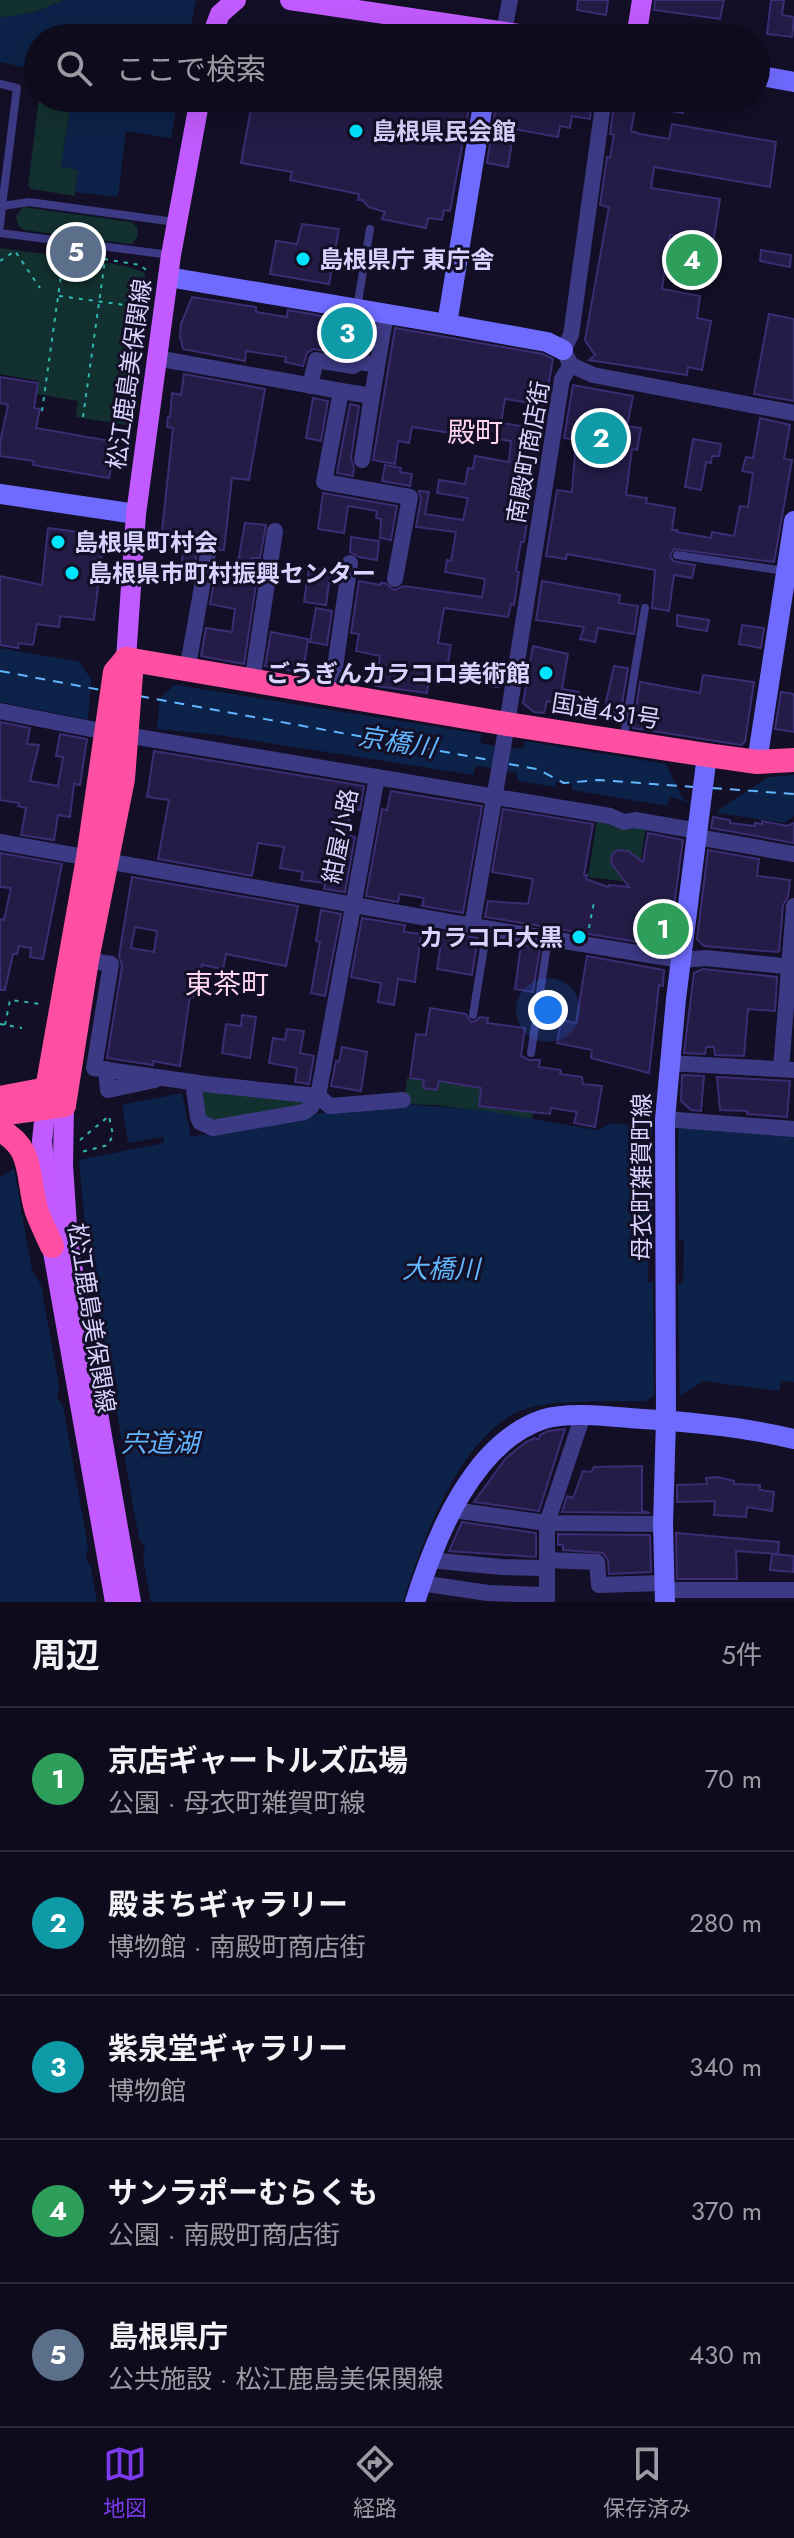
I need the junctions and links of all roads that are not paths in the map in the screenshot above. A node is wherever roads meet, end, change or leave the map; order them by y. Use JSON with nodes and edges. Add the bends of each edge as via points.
{"nodes":[{"id":1,"x":236,"y":0,"type":"edge"},
{"id":2,"x":290,"y":0,"type":"edge"},
{"id":3,"x":510,"y":0,"type":"edge"},
{"id":4,"x":642,"y":0,"type":"edge"},
{"id":5,"x":365,"y":6,"type":"edge"},
{"id":6,"x":216,"y":24,"type":"edge"},
{"id":7,"x":453,"y":24,"type":"edge"},
{"id":8,"x":501,"y":24,"type":"edge"},
{"id":9,"x":638,"y":24,"type":"edge"},
{"id":10,"x":770,"y":78,"type":"edge"},
{"id":11,"x":794,"y":82,"type":"edge"},
{"id":12,"x":0,"y":84,"type":"edge"},
{"id":13,"x":197,"y":112,"type":"edge"},
{"id":14,"x":482,"y":112,"type":"edge"},
{"id":15,"x":602,"y":112,"type":"edge"},
{"id":16,"x":1,"y":206,"type":"edge"},
{"id":17,"x":177,"y":222,"type":"junction"},
{"id":18,"x":0,"y":226,"type":"edge"},
{"id":19,"x":370,"y":229,"type":"dead end"},
{"id":20,"x":0,"y":233,"type":"edge"},
{"id":21,"x":171,"y":255,"type":"junction"},
{"id":22,"x":159,"y":275,"type":"junction"},
{"id":23,"x":357,"y":309,"type":"junction"},
{"id":24,"x":386,"y":314,"type":"junction"},
{"id":25,"x":447,"y":324,"type":"junction"},
{"id":26,"x":156,"y":358,"type":"junction"},
{"id":27,"x":567,"y":358,"type":"junction"},
{"id":28,"x":377,"y":365,"type":"junction"},
{"id":29,"x":310,"y":386,"type":"junction"},
{"id":30,"x":341,"y":391,"type":"junction"},
{"id":31,"x":372,"y":396,"type":"junction"},
{"id":32,"x":794,"y":413,"type":"edge"},
{"id":33,"x":362,"y":460,"type":"dead end"},
{"id":34,"x":0,"y":494,"type":"edge"},
{"id":35,"x":136,"y":514,"type":"junction"},
{"id":36,"x":794,"y":521,"type":"edge"},
{"id":37,"x":275,"y":531,"type":"dead end"},
{"id":38,"x":208,"y":553,"type":"dead end"},
{"id":39,"x":677,"y":555,"type":"dead end"},
{"id":40,"x":350,"y":563,"type":"dead end"},
{"id":41,"x":786,"y":571,"type":"junction"},
{"id":42,"x":395,"y":579,"type":"dead end"},
{"id":43,"x":645,"y":608,"type":"dead end"},
{"id":44,"x":124,"y":668,"type":"junction"},
{"id":45,"x":187,"y":671,"type":"junction"},
{"id":46,"x":252,"y":682,"type":"junction"},
{"id":47,"x":331,"y":695,"type":"junction"},
{"id":48,"x":0,"y":711,"type":"edge"},
{"id":49,"x":117,"y":730,"type":"junction"},
{"id":50,"x":505,"y":734,"type":"junction"},
{"id":51,"x":623,"y":742,"type":"junction"},
{"id":52,"x":794,"y":760,"type":"edge"},
{"id":53,"x":706,"y":761,"type":"junction"},
{"id":54,"x":757,"y":762,"type":"junction"},
{"id":55,"x":377,"y":777,"type":"junction"},
{"id":56,"x":493,"y":796,"type":"junction"},
{"id":57,"x":698,"y":827,"type":"junction"},
{"id":58,"x":0,"y":842,"type":"edge"},
{"id":59,"x":794,"y":854,"type":"edge"},
{"id":60,"x":98,"y":859,"type":"junction"},
{"id":61,"x":351,"y":905,"type":"junction"},
{"id":62,"x":794,"y":906,"type":"edge"},
{"id":63,"x":479,"y":928,"type":"junction"},
{"id":64,"x":548,"y":939,"type":"junction"},
{"id":65,"x":87,"y":960,"type":"junction"},
{"id":66,"x":681,"y":960,"type":"junction"},
{"id":67,"x":791,"y":967,"type":"edge"},
{"id":68,"x":473,"y":1015,"type":"dead end"},
{"id":69,"x":531,"y":1053,"type":"dead end"},
{"id":70,"x":668,"y":1063,"type":"junction"},
{"id":71,"x":787,"y":1070,"type":"edge"},
{"id":72,"x":193,"y":1082,"type":"junction"},
{"id":73,"x":0,"y":1085,"type":"edge"},
{"id":74,"x":318,"y":1096,"type":"junction"},
{"id":75,"x":0,"y":1098,"type":"edge"},
{"id":76,"x":52,"y":1100,"type":"junction"},
{"id":77,"x":403,"y":1100,"type":"dead end"},
{"id":78,"x":0,"y":1114,"type":"edge"},
{"id":79,"x":665,"y":1124,"type":"junction"},
{"id":80,"x":794,"y":1129,"type":"edge"},
{"id":81,"x":0,"y":1130,"type":"edge"},
{"id":82,"x":54,"y":1164,"type":"junction"},
{"id":83,"x":52,"y":1246,"type":"joint"},
{"id":84,"x":666,"y":1410,"type":"junction"},
{"id":85,"x":583,"y":1415,"type":"junction"},
{"id":86,"x":794,"y":1439,"type":"edge"},
{"id":87,"x":453,"y":1510,"type":"junction"},
{"id":88,"x":547,"y":1523,"type":"junction"},
{"id":89,"x":663,"y":1524,"type":"junction"},
{"id":90,"x":430,"y":1560,"type":"junction"},
{"id":91,"x":547,"y":1564,"type":"junction"},
{"id":92,"x":794,"y":1590,"type":"edge"},
{"id":93,"x":418,"y":1592,"type":"edge"},
{"id":94,"x":665,"y":1592,"type":"edge"},
{"id":95,"x":547,"y":1598,"type":"edge"},
{"id":96,"x":115,"y":1602,"type":"edge"},
{"id":97,"x":131,"y":1602,"type":"edge"}],
"edges":[{"from":1,"to":6,"type":"main road"},
{"from":2,"to":5,"type":"main road"},
{"from":3,"to":8,"type":"street"},
{"from":4,"to":9,"type":"main road"},
{"from":5,"to":7,"type":"main road"},
{"from":10,"to":11,"type":"street"},
{"from":12,"to":16,"type":"lane","via":[[17,88]]},
{"from":13,"to":17,"type":"main road","name":"松江鹿島美保関線"},
{"from":14,"to":25,"type":"street"},
{"from":15,"to":27,"type":"street","name":"南殿町商店街"},
{"from":16,"to":17,"type":"lane","via":[[29,202]]},
{"from":16,"to":18,"type":"lane"},
{"from":17,"to":21,"type":"main road","name":"松江鹿島美保関線"},
{"from":19,"to":23,"type":"lane"},
{"from":20,"to":21,"type":"lane"},
{"from":21,"to":22,"type":"main road","name":"松江鹿島美保関線"},
{"from":22,"to":23,"type":"street"},
{"from":22,"to":26,"type":"main road","name":"松江鹿島美保関線"},
{"from":23,"to":24,"type":"street"},
{"from":24,"to":25,"type":"street"},
{"from":24,"to":28,"type":"street"},
{"from":25,"to":27,"type":"street","via":[[547,342]]},
{"from":26,"to":29,"type":"street"},
{"from":26,"to":35,"type":"main road","name":"松江鹿島美保関線"},
{"from":27,"to":32,"type":"street","via":[[593,375]]},
{"from":27,"to":50,"type":"street","name":"南殿町商店街"},
{"from":28,"to":29,"type":"street","via":[[316,360]]},
{"from":28,"to":31,"type":"street"},
{"from":29,"to":30,"type":"street"},
{"from":30,"to":31,"type":"street"},
{"from":30,"to":42,"type":"street","via":[[324,482],[410,497]]},
{"from":31,"to":33,"type":"street"},
{"from":34,"to":35,"type":"street"},
{"from":35,"to":44,"type":"main road","name":"松江鹿島美保関線"},
{"from":36,"to":41,"type":"street"},
{"from":37,"to":46,"type":"street"},
{"from":38,"to":45,"type":"street"},
{"from":39,"to":41,"type":"lane"},
{"from":40,"to":47,"type":"street"},
{"from":41,"to":54,"type":"street"},
{"from":43,"to":51,"type":"lane"},
{"from":44,"to":45,"type":"highway","name":"国道431号"},
{"from":44,"to":49,"type":"highway"},
{"from":45,"to":46,"type":"highway","name":"国道431号"},
{"from":46,"to":47,"type":"highway","name":"国道431号"},
{"from":47,"to":50,"type":"highway","name":"国道431号"},
{"from":48,"to":49,"type":"street"},
{"from":49,"to":55,"type":"street"},
{"from":49,"to":60,"type":"highway"},
{"from":50,"to":51,"type":"highway","name":"国道431号"},
{"from":50,"to":56,"type":"street","name":"南殿町商店街"},
{"from":51,"to":53,"type":"highway","name":"国道431号"},
{"from":52,"to":54,"type":"highway","name":"国道431号"},
{"from":53,"to":54,"type":"highway","name":"国道431号"},
{"from":53,"to":57,"type":"street","name":"母衣町雑賀町線"},
{"from":55,"to":56,"type":"street"},
{"from":55,"to":61,"type":"street","name":"紺屋小路"},
{"from":56,"to":57,"type":"street","via":[[624,822]]},
{"from":56,"to":63,"type":"street","name":"南殿町商店街"},
{"from":57,"to":59,"type":"street"},
{"from":57,"to":66,"type":"street","name":"母衣町雑賀町線"},
{"from":58,"to":60,"type":"street"},
{"from":60,"to":61,"type":"street"},
{"from":60,"to":65,"type":"highway"},
{"from":60,"to":76,"type":"highway"},
{"from":61,"to":63,"type":"street"},
{"from":61,"to":74,"type":"street","name":"紺屋小路"},
{"from":62,"to":67,"type":"street"},
{"from":63,"to":64,"type":"street"},
{"from":63,"to":68,"type":"lane"},
{"from":64,"to":66,"type":"street"},
{"from":64,"to":69,"type":"lane"},
{"from":65,"to":72,"type":"street","via":[[111,964],[94,1068]]},
{"from":65,"to":76,"type":"highway"},
{"from":66,"to":67,"type":"street"},
{"from":66,"to":70,"type":"street","name":"母衣町雑賀町線"},
{"from":67,"to":71,"type":"street"},
{"from":70,"to":71,"type":"street"},
{"from":70,"to":79,"type":"street","name":"母衣町雑賀町線"},
{"from":72,"to":74,"type":"street"},
{"from":72,"to":74,"type":"street","via":[[200,1122],[213,1128],[304,1112]]},
{"from":73,"to":76,"type":"street"},
{"from":74,"to":77,"type":"street","via":[[330,1106]]},
{"from":75,"to":76,"type":"highway"},
{"from":76,"to":78,"type":"highway"},
{"from":76,"to":82,"type":"main road","name":"松江鹿島美保関線"},
{"from":79,"to":80,"type":"street"},
{"from":79,"to":84,"type":"street","name":"母衣町雑賀町線"},
{"from":81,"to":82,"type":"highway","via":[[25,1152]]},
{"from":82,"to":83,"type":"highway","via":[[36,1210]]},
{"from":82,"to":97,"type":"main road","name":"松江鹿島美保関線"},
{"from":83,"to":96,"type":"main road","name":"松江鹿島美保関線"},
{"from":84,"to":85,"type":"street"},
{"from":84,"to":86,"type":"street"},
{"from":84,"to":89,"type":"street","name":"母衣町雑賀町線"},
{"from":85,"to":87,"type":"street","via":[[546,1418],[504,1439],[472,1476]]},
{"from":85,"to":88,"type":"street"},
{"from":87,"to":88,"type":"street"},
{"from":87,"to":90,"type":"street"},
{"from":88,"to":89,"type":"street"},
{"from":88,"to":91,"type":"street"},
{"from":89,"to":94,"type":"street","name":"母衣町雑賀町線"},
{"from":90,"to":91,"type":"street","via":[[501,1567]]},
{"from":90,"to":93,"type":"street"},
{"from":91,"to":94,"type":"street","via":[[597,1562],[599,1585]]},
{"from":91,"to":95,"type":"street"},
{"from":92,"to":94,"type":"street"},
{"from":93,"to":95,"type":"street"}]}
